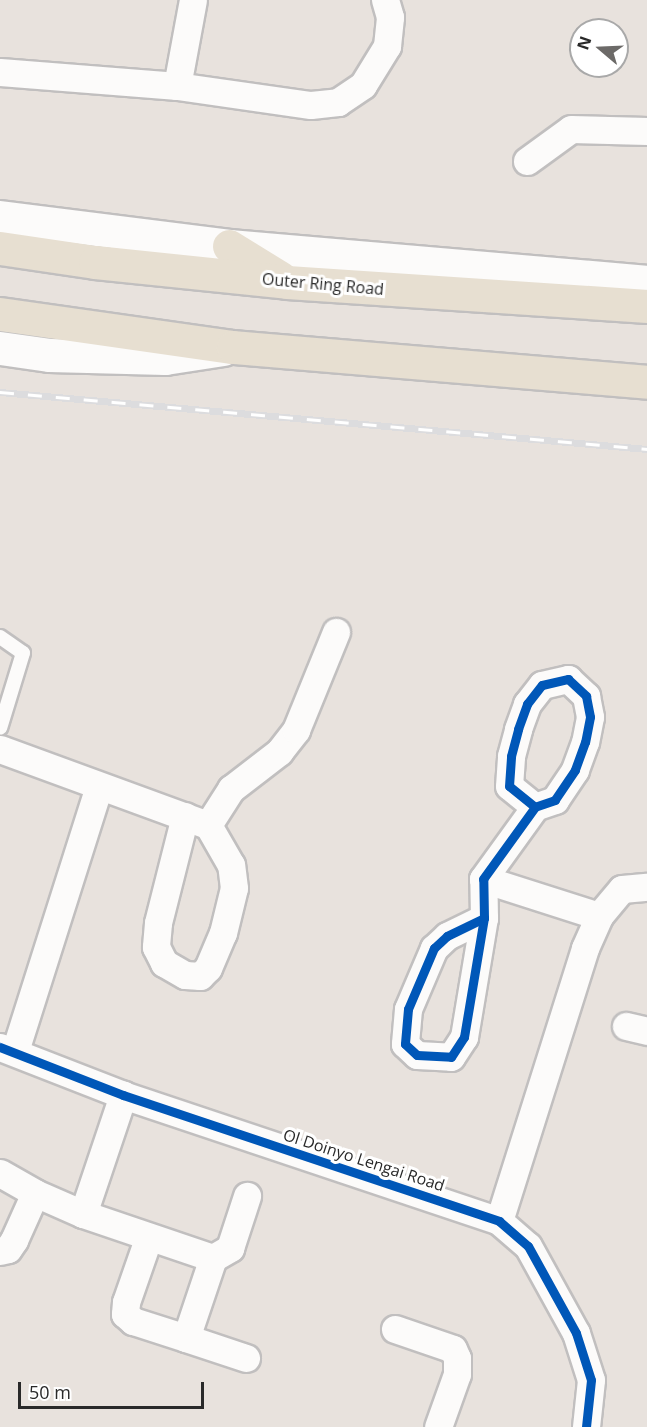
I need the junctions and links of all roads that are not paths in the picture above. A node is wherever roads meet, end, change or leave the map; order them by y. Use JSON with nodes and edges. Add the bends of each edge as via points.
{"nodes":[{"id":1,"x":193,"y":0,"type":"edge"},
{"id":2,"x":385,"y":0,"type":"edge"},
{"id":3,"x":0,"y":72,"type":"edge"},
{"id":4,"x":177,"y":86,"type":"junction"},
{"id":5,"x":647,"y":131,"type":"edge"},
{"id":6,"x":527,"y":161,"type":"dead end"},
{"id":7,"x":0,"y":217,"type":"edge"},
{"id":8,"x":229,"y":246,"type":"junction"},
{"id":9,"x":0,"y":248,"type":"edge"},
{"id":10,"x":287,"y":282,"type":"junction"},
{"id":11,"x":647,"y":282,"type":"edge"},
{"id":12,"x":647,"y":306,"type":"edge"},
{"id":13,"x":0,"y":314,"type":"edge"},
{"id":14,"x":233,"y":347,"type":"junction"},
{"id":15,"x":0,"y":348,"type":"edge"},
{"id":16,"x":647,"y":382,"type":"edge"},
{"id":17,"x":336,"y":632,"type":"dead end"},
{"id":18,"x":0,"y":637,"type":"edge"},
{"id":19,"x":0,"y":728,"type":"edge"},
{"id":20,"x":0,"y":749,"type":"edge"},
{"id":21,"x":99,"y":786,"type":"junction"},
{"id":22,"x":535,"y":807,"type":"dead end"},
{"id":23,"x":197,"y":821,"type":"junction"},
{"id":24,"x":483,"y":879,"type":"junction"},
{"id":25,"x":647,"y":887,"type":"edge"},
{"id":26,"x":599,"y":916,"type":"junction"},
{"id":27,"x":484,"y":918,"type":"junction"},
{"id":28,"x":8,"y":1049,"type":"edge"},
{"id":29,"x":123,"y":1095,"type":"junction"},
{"id":30,"x":0,"y":1173,"type":"edge"},
{"id":31,"x":34,"y":1193,"type":"junction"},
{"id":32,"x":247,"y":1196,"type":"dead end"},
{"id":33,"x":83,"y":1214,"type":"junction"},
{"id":34,"x":499,"y":1221,"type":"junction"},
{"id":35,"x":148,"y":1239,"type":"junction"},
{"id":36,"x":0,"y":1251,"type":"edge"},
{"id":37,"x":213,"y":1258,"type":"junction"},
{"id":38,"x":395,"y":1329,"type":"dead end"},
{"id":39,"x":186,"y":1338,"type":"junction"},
{"id":40,"x":246,"y":1358,"type":"dead end"},
{"id":41,"x":438,"y":1427,"type":"edge"},
{"id":42,"x":586,"y":1427,"type":"edge"}],
"edges":[{"from":1,"to":4,"type":"street"},
{"from":2,"to":4,"type":"street","via":[[390,18],[387,46],[363,85],[338,102],[311,105]]},
{"from":3,"to":4,"type":"street"},
{"from":5,"to":6,"type":"street","via":[[584,126],[571,129]]},
{"from":7,"to":8,"type":"main road"},
{"from":8,"to":10,"type":"main road"},
{"from":8,"to":11,"type":"main road"},
{"from":9,"to":10,"type":"main road","name":"Outer Ring Road"},
{"from":10,"to":12,"type":"main road","name":"Outer Ring Road"},
{"from":13,"to":14,"type":"main road"},
{"from":14,"to":15,"type":"main road","via":[[165,358],[49,355]]},
{"from":14,"to":16,"type":"main road"},
{"from":17,"to":23,"type":"street","via":[[296,730],[279,752]]},
{"from":18,"to":19,"type":"lane","via":[[23,653]]},
{"from":20,"to":21,"type":"street"},
{"from":21,"to":23,"type":"street"},
{"from":21,"to":28,"type":"street"},
{"from":22,"to":24,"type":"street"},
{"from":23,"to":23,"type":"street","via":[[158,923],[156,947],[164,963],[185,975],[200,976],[208,968],[223,933],[234,888],[231,865]]},
{"from":24,"to":26,"type":"street"},
{"from":24,"to":27,"type":"street"},
{"from":25,"to":26,"type":"street","via":[[622,889]]},
{"from":26,"to":34,"type":"street","via":[[585,948]]},
{"from":27,"to":27,"type":"street","via":[[447,936],[434,948],[408,1009],[405,1044],[417,1055],[451,1057],[464,1037]]},
{"from":28,"to":29,"type":"street","name":"Ol Doinyo Lengai Road"},
{"from":29,"to":33,"type":"street"},
{"from":29,"to":34,"type":"street","name":"Ol Doinyo Lengai Road"},
{"from":30,"to":31,"type":"street"},
{"from":31,"to":33,"type":"street"},
{"from":31,"to":36,"type":"street","via":[[14,1240],[8,1249]]},
{"from":32,"to":37,"type":"street","via":[[230,1248]]},
{"from":33,"to":35,"type":"street"},
{"from":34,"to":42,"type":"street","name":"Ol Doinyo Lengai Road","via":[[528,1246],[576,1333],[591,1380]]},
{"from":35,"to":37,"type":"street"},
{"from":35,"to":39,"type":"street","via":[[125,1314],[134,1322]]},
{"from":37,"to":39,"type":"street"},
{"from":38,"to":41,"type":"street","via":[[453,1349],[457,1358],[457,1374]]},
{"from":39,"to":40,"type":"street"}]}
